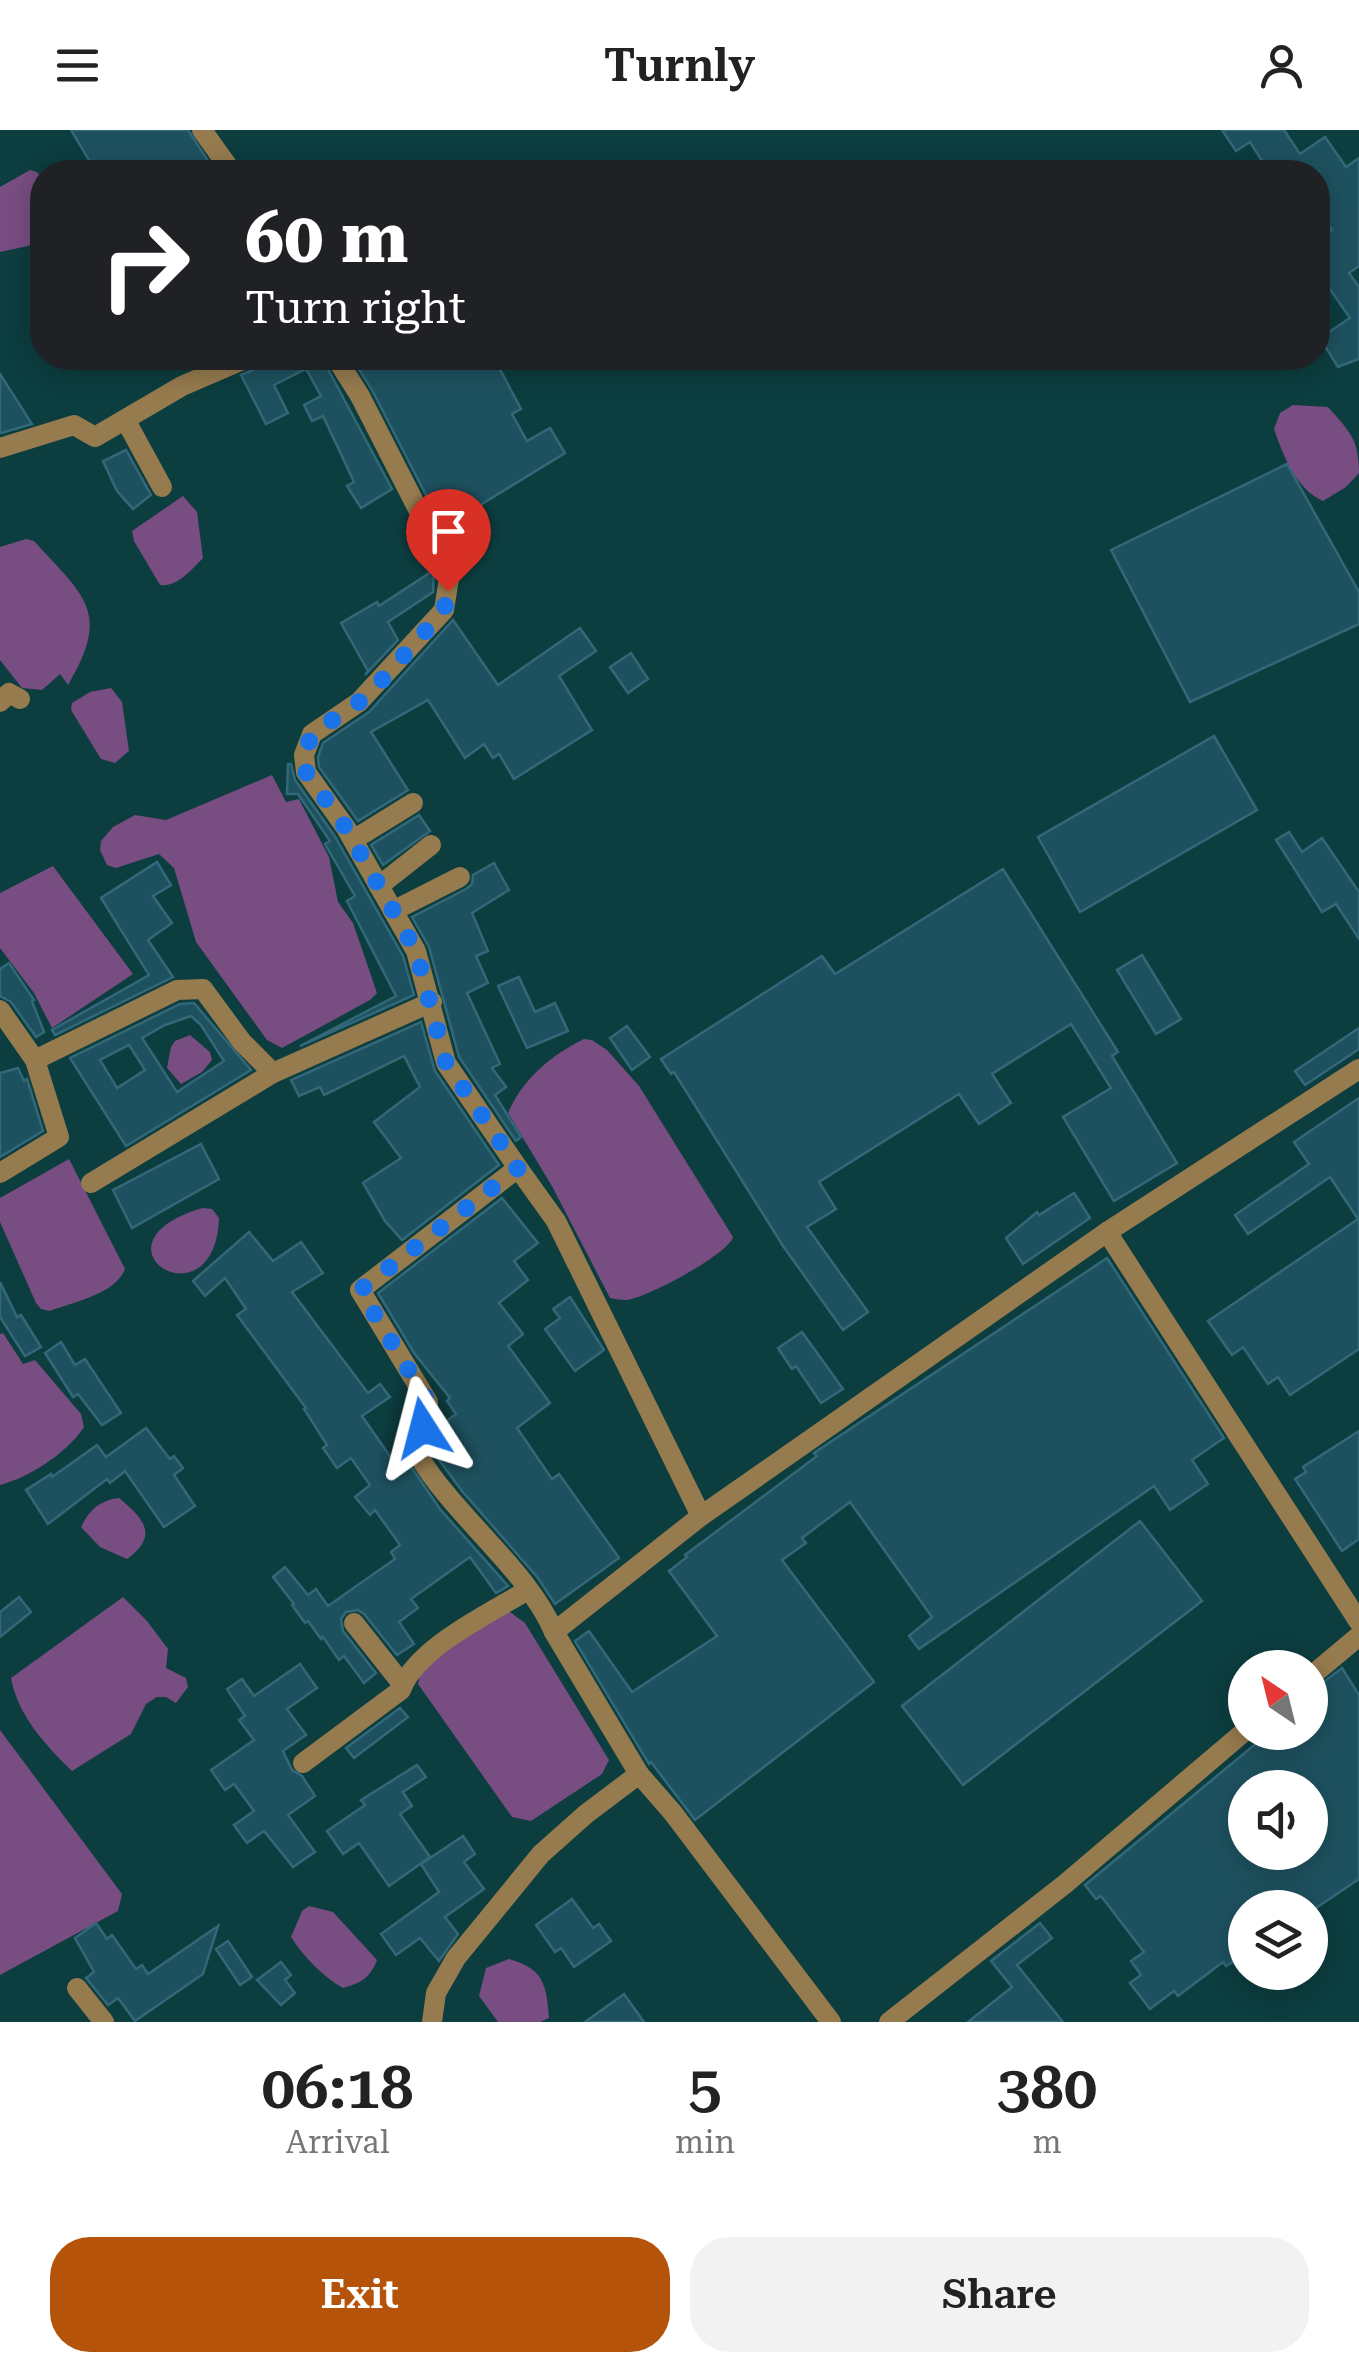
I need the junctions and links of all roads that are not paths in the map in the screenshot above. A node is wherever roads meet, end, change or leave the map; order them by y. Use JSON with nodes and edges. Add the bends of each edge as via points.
{"nodes":[{"id":1,"x":202,"y":130,"type":"edge"},
{"id":2,"x":223,"y":160,"type":"edge"},
{"id":3,"x":219,"y":370,"type":"edge"},
{"id":4,"x":342,"y":370,"type":"edge"},
{"id":5,"x":126,"y":421,"type":"junction"},
{"id":6,"x":0,"y":448,"type":"edge"},
{"id":7,"x":162,"y":487,"type":"dead end"},
{"id":8,"x":413,"y":803,"type":"dead end"},
{"id":9,"x":353,"y":840,"type":"junction"},
{"id":10,"x":430,"y":845,"type":"dead end"},
{"id":11,"x":460,"y":878,"type":"dead end"},
{"id":12,"x":379,"y":886,"type":"junction"},
{"id":13,"x":393,"y":910,"type":"junction"},
{"id":14,"x":432,"y":1002,"type":"junction"},
{"id":15,"x":0,"y":1010,"type":"edge"},
{"id":16,"x":35,"y":1060,"type":"junction"},
{"id":17,"x":1359,"y":1069,"type":"edge"},
{"id":18,"x":273,"y":1073,"type":"junction"},
{"id":19,"x":518,"y":1168,"type":"junction"},
{"id":20,"x":0,"y":1173,"type":"edge"},
{"id":21,"x":92,"y":1182,"type":"dead end"},
{"id":22,"x":1107,"y":1232,"type":"junction"},
{"id":23,"x":701,"y":1516,"type":"junction"},
{"id":24,"x":528,"y":1590,"type":"junction"},
{"id":25,"x":1359,"y":1622,"type":"edge"},
{"id":26,"x":354,"y":1623,"type":"dead end"},
{"id":27,"x":554,"y":1632,"type":"junction"},
{"id":28,"x":1359,"y":1636,"type":"edge"},
{"id":29,"x":1328,"y":1662,"type":"edge"},
{"id":30,"x":403,"y":1685,"type":"junction"},
{"id":31,"x":1228,"y":1745,"type":"edge"},
{"id":32,"x":303,"y":1762,"type":"dead end"},
{"id":33,"x":638,"y":1774,"type":"junction"},
{"id":34,"x":76,"y":1988,"type":"dead end"},
{"id":35,"x":104,"y":2022,"type":"edge"},
{"id":36,"x":432,"y":2022,"type":"edge"},
{"id":37,"x":830,"y":2022,"type":"edge"},
{"id":38,"x":889,"y":2022,"type":"edge"}],
"edges":[{"from":1,"to":2,"type":"street"},
{"from":3,"to":5,"type":"street"},
{"from":4,"to":9,"type":"street","via":[[450,572],[444,610],[359,702],[312,734],[304,755],[306,772]]},
{"from":5,"to":6,"type":"street","via":[[95,437],[74,425]]},
{"from":5,"to":7,"type":"street"},
{"from":8,"to":9,"type":"street"},
{"from":9,"to":12,"type":"street"},
{"from":10,"to":12,"type":"street"},
{"from":11,"to":13,"type":"street"},
{"from":12,"to":13,"type":"street"},
{"from":13,"to":14,"type":"street","via":[[416,951]]},
{"from":14,"to":18,"type":"street"},
{"from":14,"to":19,"type":"street","via":[[446,1063]]},
{"from":15,"to":16,"type":"street"},
{"from":16,"to":18,"type":"street","via":[[177,990],[203,989]]},
{"from":16,"to":20,"type":"street","via":[[59,1138]]},
{"from":17,"to":22,"type":"street"},
{"from":18,"to":21,"type":"street"},
{"from":19,"to":23,"type":"street","via":[[556,1221]]},
{"from":19,"to":24,"type":"street","via":[[360,1290],[428,1402],[418,1455]]},
{"from":22,"to":23,"type":"street"},
{"from":22,"to":25,"type":"street"},
{"from":23,"to":27,"type":"street"},
{"from":24,"to":27,"type":"street"},
{"from":24,"to":30,"type":"street","via":[[442,1644],[408,1672]]},
{"from":26,"to":30,"type":"street"},
{"from":27,"to":33,"type":"street"},
{"from":28,"to":29,"type":"street"},
{"from":30,"to":32,"type":"street"},
{"from":31,"to":38,"type":"street"},
{"from":33,"to":36,"type":"street","via":[[541,1854],[456,1958],[436,1994]]},
{"from":33,"to":37,"type":"street"},
{"from":34,"to":35,"type":"street"}]}
